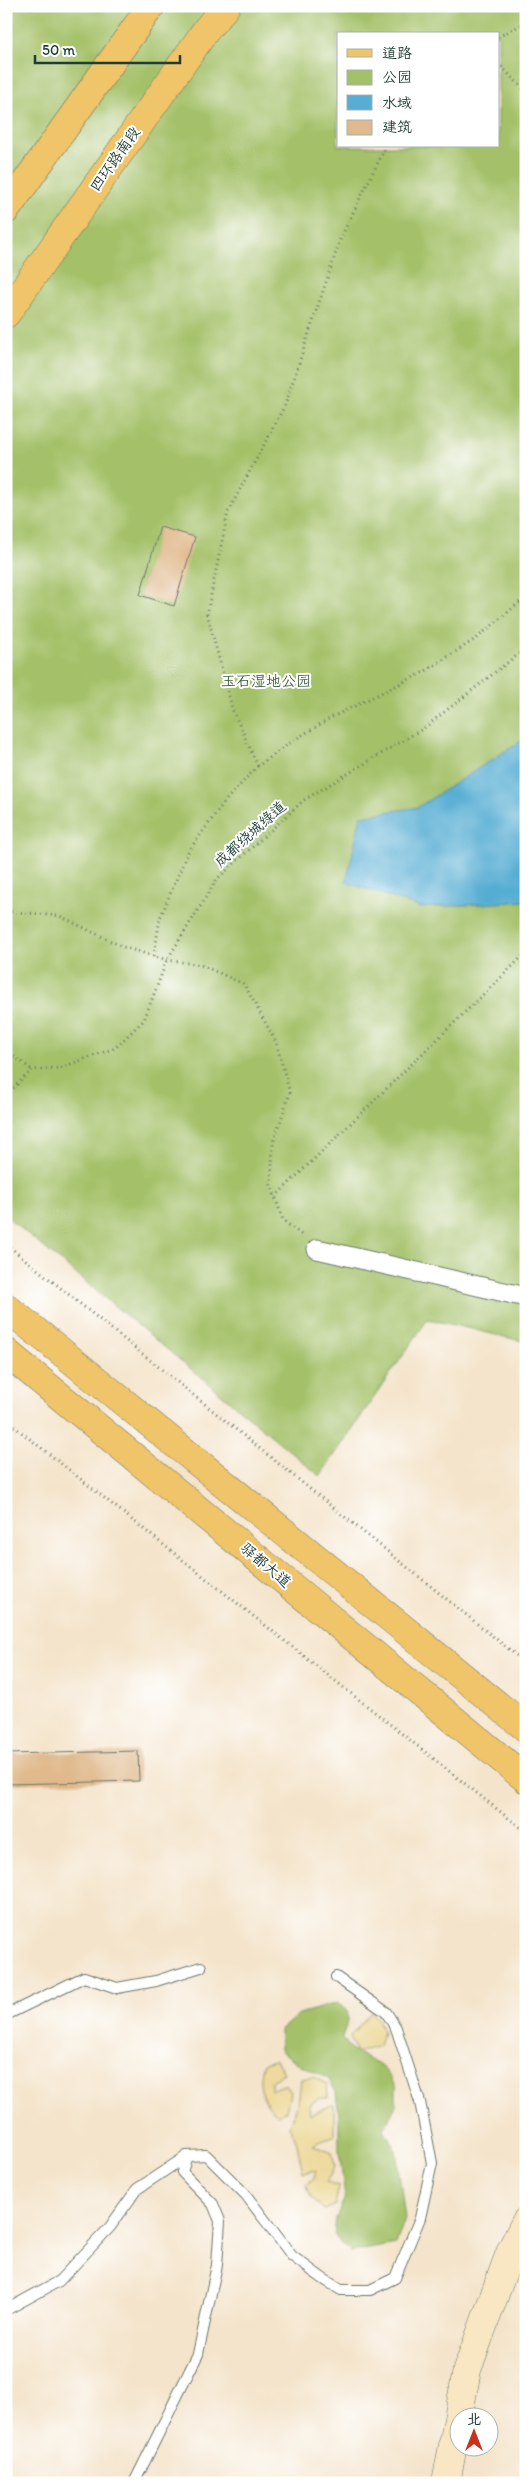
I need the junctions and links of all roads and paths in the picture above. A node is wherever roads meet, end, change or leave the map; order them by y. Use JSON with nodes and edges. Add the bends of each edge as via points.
{"nodes":[{"id":1,"x":151,"y":6,"type":"edge"},
{"id":2,"x":226,"y":6,"type":"edge"},
{"id":3,"x":526,"y":22,"type":"edge"},
{"id":4,"x":500,"y":36,"type":"edge"},
{"id":5,"x":500,"y":65,"type":"edge"},
{"id":6,"x":526,"y":92,"type":"edge"},
{"id":7,"x":385,"y":148,"type":"edge"},
{"id":8,"x":6,"y":210,"type":"edge"},
{"id":9,"x":6,"y":314,"type":"edge"},
{"id":10,"x":526,"y":596,"type":"edge"},
{"id":11,"x":526,"y":648,"type":"edge"},
{"id":12,"x":258,"y":766,"type":"junction"},
{"id":13,"x":6,"y":911,"type":"edge"},
{"id":14,"x":526,"y":953,"type":"edge"},
{"id":15,"x":154,"y":956,"type":"junction"},
{"id":16,"x":167,"y":960,"type":"junction"},
{"id":17,"x":6,"y":1050,"type":"edge"},
{"id":18,"x":32,"y":1070,"type":"junction"},
{"id":19,"x":6,"y":1095,"type":"edge"},
{"id":20,"x":275,"y":1197,"type":"junction"},
{"id":21,"x":6,"y":1244,"type":"edge"},
{"id":22,"x":318,"y":1249,"type":"joint"},
{"id":23,"x":526,"y":1297,"type":"edge"},
{"id":24,"x":6,"y":1307,"type":"edge"},
{"id":25,"x":6,"y":1352,"type":"edge"},
{"id":26,"x":6,"y":1420,"type":"edge"},
{"id":27,"x":526,"y":1663,"type":"edge"},
{"id":28,"x":526,"y":1728,"type":"edge"},
{"id":29,"x":526,"y":1779,"type":"edge"},
{"id":30,"x":526,"y":1832,"type":"edge"},
{"id":31,"x":201,"y":1967,"type":"dead end"},
{"id":32,"x":336,"y":1977,"type":"dead end"},
{"id":33,"x":6,"y":2015,"type":"edge"},
{"id":34,"x":187,"y":2156,"type":"junction"},
{"id":35,"x":526,"y":2221,"type":"edge"},
{"id":36,"x":6,"y":2310,"type":"edge"},
{"id":37,"x":134,"y":2483,"type":"edge"},
{"id":38,"x":446,"y":2483,"type":"edge"}],
"edges":[{"from":1,"to":8,"type":"main road"},
{"from":2,"to":9,"type":"main road","name":"四环路南段"},
{"from":3,"to":4,"type":"path"},
{"from":5,"to":6,"type":"path"},
{"from":7,"to":12,"type":"path","via":[[341,237],[285,405],[228,512],[224,530],[207,614],[233,712]]},
{"from":10,"to":12,"type":"path","via":[[477,638],[432,667],[334,716]]},
{"from":11,"to":16,"type":"path","name":"成都绕城绿道","via":[[424,728],[304,800],[217,879]]},
{"from":12,"to":15,"type":"path","via":[[225,801],[188,852],[160,918]]},
{"from":13,"to":15,"type":"path","via":[[60,916],[123,947]]},
{"from":14,"to":20,"type":"path"},
{"from":15,"to":16,"type":"path"},
{"from":16,"to":18,"type":"path","name":"成都绕城绿道","via":[[144,1020],[115,1048],[60,1068]]},
{"from":16,"to":20,"type":"path","via":[[202,965],[244,984],[276,1042],[290,1093],[273,1143],[271,1185]]},
{"from":17,"to":18,"type":"path"},
{"from":18,"to":19,"type":"path"},
{"from":20,"to":22,"type":"path","via":[[283,1220]]},
{"from":21,"to":27,"type":"path"},
{"from":22,"to":23,"type":"street"},
{"from":24,"to":28,"type":"main road"},
{"from":25,"to":29,"type":"main road","name":"驿都大道"},
{"from":26,"to":30,"type":"path"},
{"from":31,"to":33,"type":"lane","via":[[156,1981],[117,1988],[84,1977]]},
{"from":32,"to":34,"type":"lane","via":[[386,2012],[396,2028],[422,2111],[432,2163],[420,2218],[395,2278],[370,2290],[341,2290],[334,2286],[292,2256],[246,2195],[206,2155]]},
{"from":34,"to":36,"type":"lane","via":[[137,2189],[110,2228],[59,2281]]},
{"from":34,"to":37,"type":"lane","via":[[182,2172],[213,2204],[220,2221],[217,2264],[198,2354]]},
{"from":35,"to":38,"type":"street","via":[[511,2250],[467,2370]]}]}
